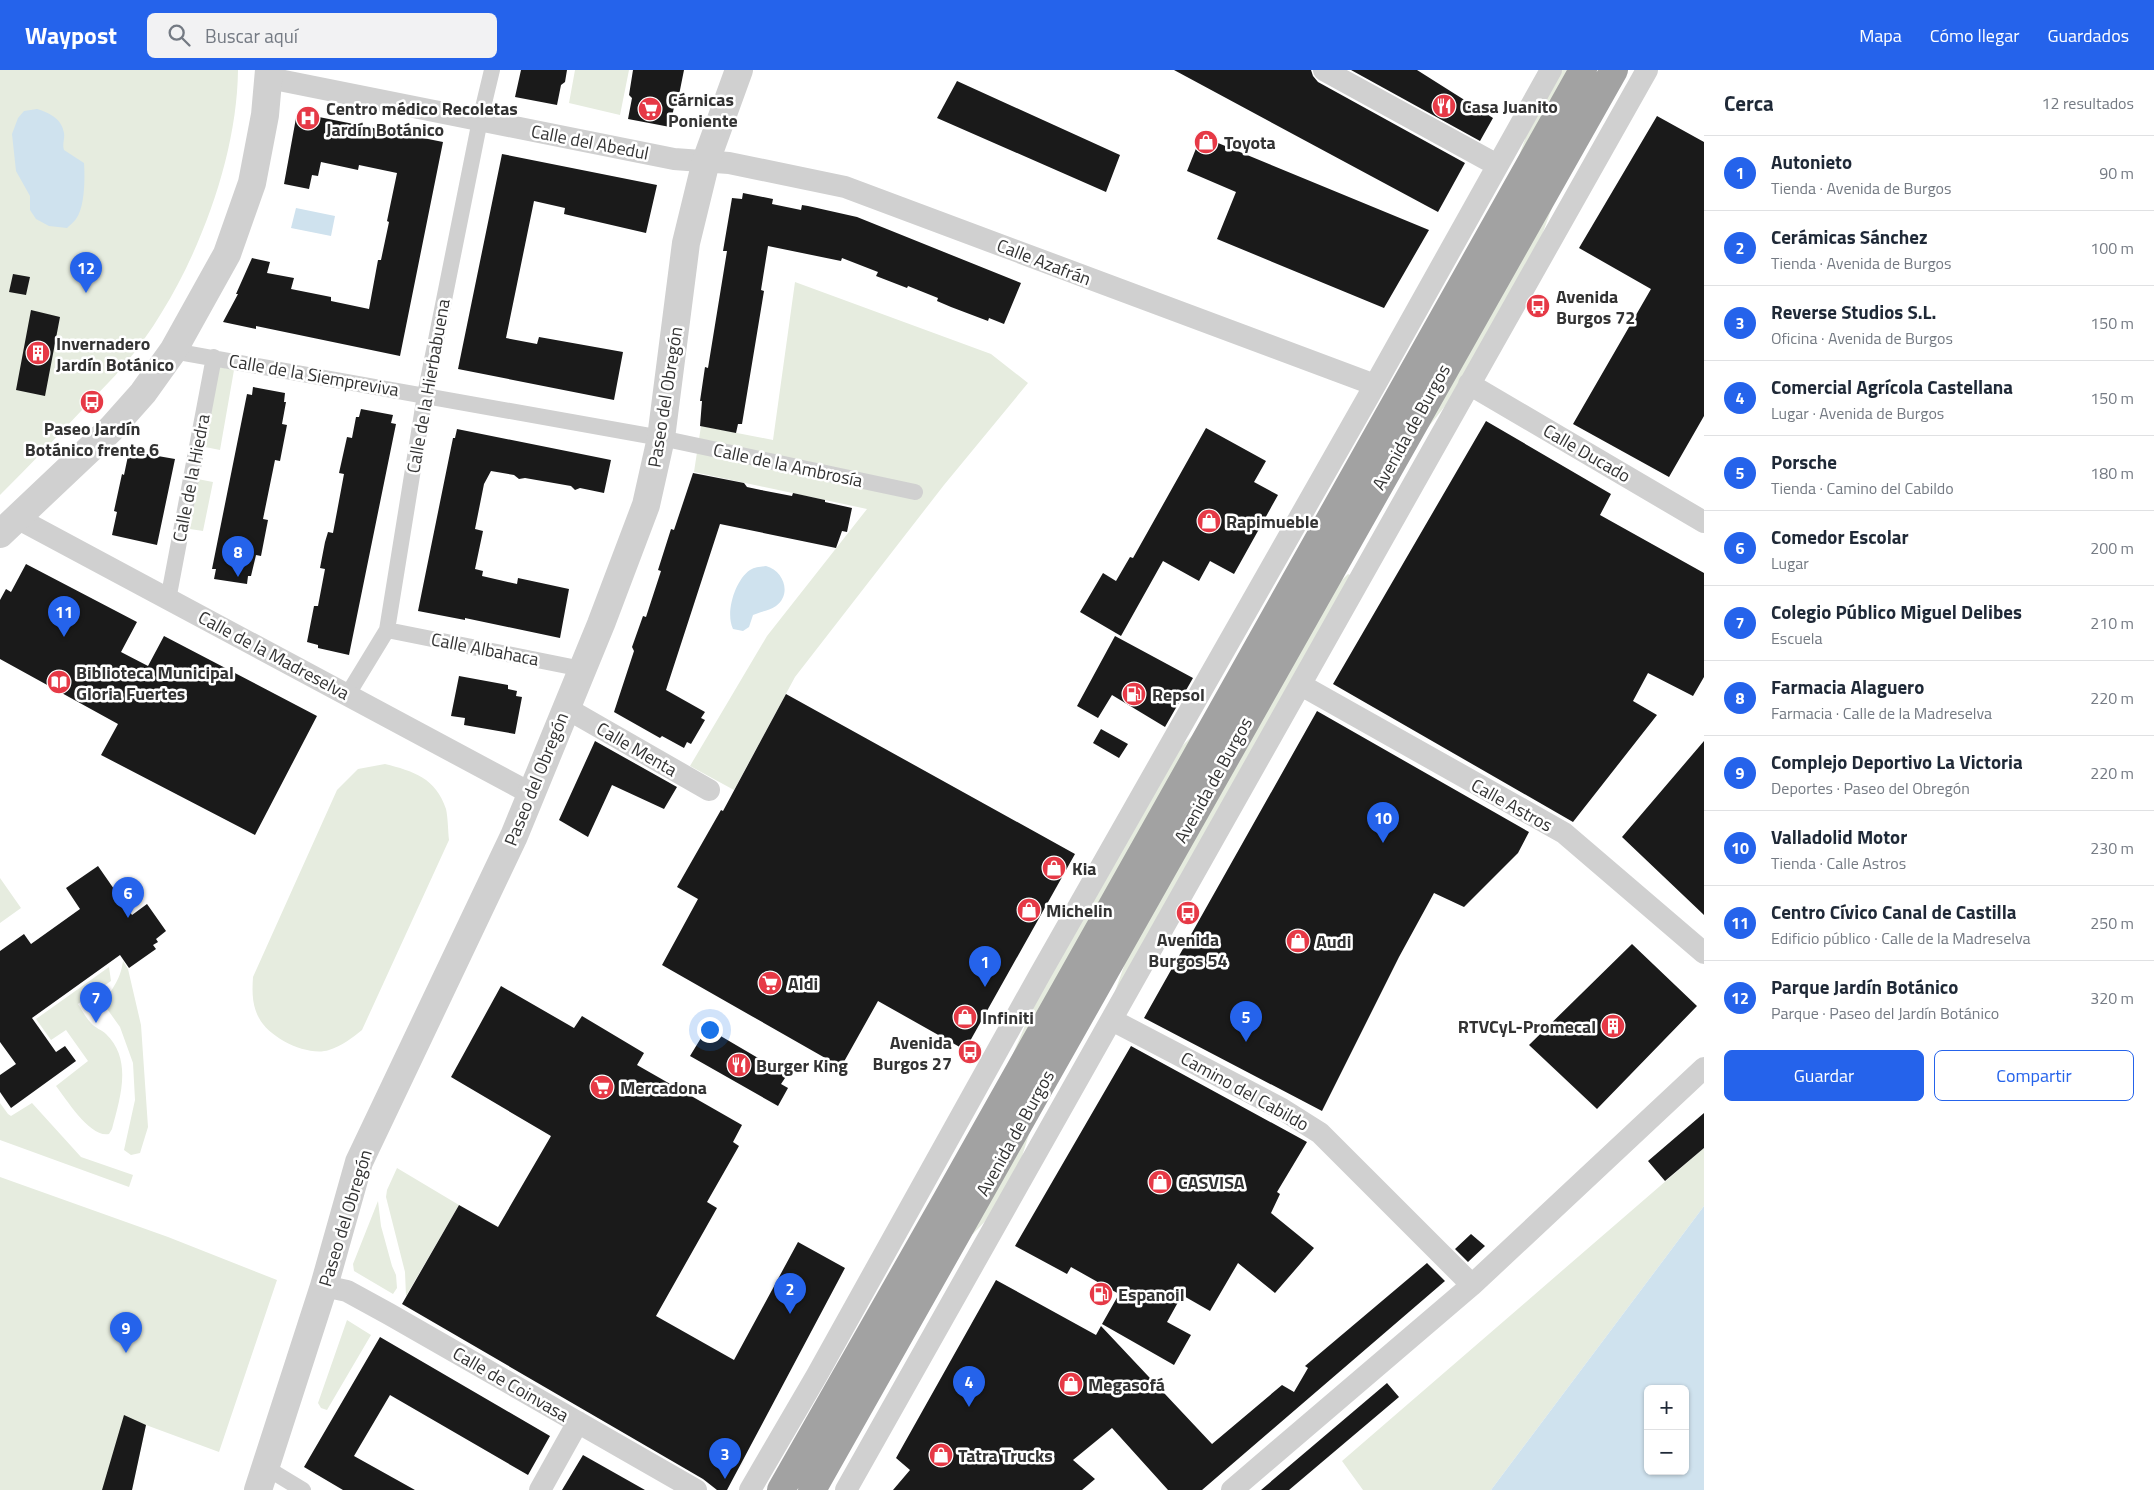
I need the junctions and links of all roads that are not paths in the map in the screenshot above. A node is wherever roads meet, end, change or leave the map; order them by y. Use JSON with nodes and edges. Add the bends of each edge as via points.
{"nodes":[{"id":1,"x":492,"y":70,"type":"edge"},
{"id":2,"x":739,"y":70,"type":"edge"},
{"id":3,"x":1324,"y":70,"type":"edge"},
{"id":4,"x":1551,"y":70,"type":"edge"},
{"id":5,"x":1583,"y":70,"type":"edge"},
{"id":6,"x":1614,"y":70,"type":"edge"},
{"id":7,"x":1633,"y":70,"type":"edge"},
{"id":8,"x":1646,"y":70,"type":"edge"},
{"id":9,"x":269,"y":74,"type":"edge"},
{"id":10,"x":480,"y":120,"type":"junction"},
{"id":11,"x":1508,"y":145,"type":"junction"},
{"id":12,"x":706,"y":161,"type":"junction"},
{"id":13,"x":1497,"y":166,"type":"junction"},
{"id":14,"x":1567,"y":208,"type":"junction"},
{"id":15,"x":1477,"y":257,"type":"junction"},
{"id":16,"x":173,"y":351,"type":"junction"},
{"id":17,"x":214,"y":357,"type":"junction"},
{"id":18,"x":1469,"y":384,"type":"junction"},
{"id":19,"x":1375,"y":386,"type":"junction"},
{"id":20,"x":425,"y":395,"type":"junction"},
{"id":21,"x":661,"y":438,"type":"junction"},
{"id":22,"x":1429,"y":456,"type":"junction"},
{"id":23,"x":915,"y":492,"type":"dead end"},
{"id":24,"x":1704,"y":522,"type":"edge"},
{"id":25,"x":9,"y":526,"type":"edge"},
{"id":26,"x":1353,"y":530,"type":"junction"},
{"id":27,"x":168,"y":600,"type":"junction"},
{"id":28,"x":1270,"y":626,"type":"junction"},
{"id":29,"x":387,"y":630,"type":"junction"},
{"id":30,"x":582,"y":668,"type":"junction"},
{"id":31,"x":1300,"y":685,"type":"junction"},
{"id":32,"x":1202,"y":689,"type":"junction"},
{"id":33,"x":348,"y":694,"type":"junction"},
{"id":34,"x":566,"y":708,"type":"junction"},
{"id":35,"x":709,"y":790,"type":"dead end"},
{"id":36,"x":530,"y":793,"type":"junction"},
{"id":37,"x":1704,"y":953,"type":"edge"},
{"id":38,"x":1028,"y":996,"type":"junction"},
{"id":39,"x":1112,"y":1020,"type":"junction"},
{"id":40,"x":1070,"y":1035,"type":"junction"},
{"id":41,"x":1704,"y":1068,"type":"edge"},
{"id":42,"x":1056,"y":1118,"type":"junction"},
{"id":43,"x":999,"y":1220,"type":"junction"},
{"id":44,"x":935,"y":1248,"type":"junction"},
{"id":45,"x":1472,"y":1285,"type":"junction"},
{"id":46,"x":324,"y":1286,"type":"junction"},
{"id":47,"x":882,"y":1312,"type":"junction"},
{"id":48,"x":906,"y":1326,"type":"junction"},
{"id":49,"x":817,"y":1375,"type":"junction"},
{"id":50,"x":578,"y":1422,"type":"junction"},
{"id":51,"x":779,"y":1441,"type":"junction"},
{"id":52,"x":261,"y":1479,"type":"edge"},
{"id":53,"x":303,"y":1490,"type":"edge"},
{"id":54,"x":540,"y":1490,"type":"edge"},
{"id":55,"x":696,"y":1490,"type":"edge"},
{"id":56,"x":750,"y":1490,"type":"edge"},
{"id":57,"x":764,"y":1490,"type":"edge"},
{"id":58,"x":781,"y":1490,"type":"edge"},
{"id":59,"x":812,"y":1490,"type":"edge"},
{"id":60,"x":841,"y":1490,"type":"edge"},
{"id":61,"x":846,"y":1490,"type":"edge"},
{"id":62,"x":1232,"y":1490,"type":"edge"}],
"edges":[{"from":1,"to":10,"type":"street","name":"Calle de la Hierbabuena"},
{"from":2,"to":12,"type":"street","name":"Paseo del Obregón"},
{"from":3,"to":13,"type":"street"},
{"from":4,"to":11,"type":"street"},
{"from":5,"to":15,"type":"highway","name":"Avenida de Burgos"},
{"from":6,"to":26,"type":"highway","name":"Avenida de Burgos"},
{"from":7,"to":14,"type":"street","via":[[1577,172]]},
{"from":8,"to":14,"type":"street","name":"Avenida de Burgos"},
{"from":9,"to":10,"type":"street","name":"Calle del Abedul"},
{"from":9,"to":16,"type":"street","via":[[252,183],[230,245]]},
{"from":10,"to":12,"type":"street","name":"Calle del Abedul","via":[[674,158]]},
{"from":10,"to":20,"type":"street","name":"Calle de la Hierbabuena"},
{"from":11,"to":13,"type":"street"},
{"from":11,"to":15,"type":"street"},
{"from":12,"to":19,"type":"street","name":"Calle Azafrán","via":[[845,187]]},
{"from":12,"to":21,"type":"street","name":"Paseo del Obregón","via":[[686,244]]},
{"from":13,"to":19,"type":"street"},
{"from":14,"to":18,"type":"street","name":"Avenida de Burgos"},
{"from":15,"to":28,"type":"highway","name":"Avenida de Burgos"},
{"from":16,"to":17,"type":"street","name":"Calle de la Siempreviva"},
{"from":16,"to":25,"type":"street","via":[[143,393],[111,429]]},
{"from":17,"to":20,"type":"street","name":"Calle de la Siempreviva"},
{"from":17,"to":27,"type":"street","name":"Calle de la Hiedra"},
{"from":18,"to":22,"type":"street","name":"Avenida de Burgos"},
{"from":18,"to":24,"type":"street","name":"Calle Ducado"},
{"from":19,"to":32,"type":"street"},
{"from":20,"to":21,"type":"street","name":"Calle de la Siempreviva"},
{"from":20,"to":29,"type":"street","name":"Calle de la Hierbabuena"},
{"from":21,"to":23,"type":"street","name":"Calle de la Ambrosía"},
{"from":21,"to":30,"type":"street","name":"Paseo del Obregón","via":[[646,505]]},
{"from":22,"to":26,"type":"street"},
{"from":22,"to":31,"type":"street","name":"Avenida de Burgos"},
{"from":25,"to":27,"type":"street","name":"Calle de la Madreselva"},
{"from":26,"to":40,"type":"highway","name":"Avenida de Burgos"},
{"from":27,"to":33,"type":"street","name":"Calle de la Madreselva"},
{"from":28,"to":32,"type":"street"},
{"from":28,"to":44,"type":"highway","name":"Avenida de Burgos"},
{"from":29,"to":30,"type":"street","name":"Calle Albahaca"},
{"from":29,"to":33,"type":"street","name":"Calle de la Hierbabuena"},
{"from":30,"to":34,"type":"street","name":"Paseo del Obregón"},
{"from":31,"to":37,"type":"street","name":"Calle Astros","via":[[1564,834]]},
{"from":31,"to":39,"type":"street","name":"Avenida de Burgos"},
{"from":32,"to":38,"type":"street"},
{"from":33,"to":36,"type":"street","name":"Calle de la Madreselva"},
{"from":34,"to":35,"type":"street","name":"Calle Menta"},
{"from":34,"to":36,"type":"street","name":"Paseo del Obregón"},
{"from":36,"to":46,"type":"street","name":"Paseo del Obregón","via":[[514,836],[359,1162]]},
{"from":38,"to":44,"type":"street","via":[[917,1219]]},
{"from":38,"to":49,"type":"street"},
{"from":39,"to":42,"type":"street","name":"Avenida de Burgos"},
{"from":39,"to":45,"type":"street","name":"Camino del Cabildo","via":[[1282,1109],[1320,1133]]},
{"from":40,"to":42,"type":"street"},
{"from":40,"to":44,"type":"highway","name":"Avenida de Burgos"},
{"from":41,"to":45,"type":"street"},
{"from":42,"to":43,"type":"street","name":"Avenida de Burgos"},
{"from":43,"to":44,"type":"street","via":[[967,1251]]},
{"from":43,"to":61,"type":"street","name":"Avenida de Burgos"},
{"from":44,"to":47,"type":"highway","name":"Avenida de Burgos"},
{"from":44,"to":48,"type":"highway","name":"Avenida de Burgos"},
{"from":45,"to":62,"type":"street"},
{"from":46,"to":50,"type":"street","name":"Calle de Coinvasa","via":[[355,1296]]},
{"from":46,"to":52,"type":"street","name":"Paseo del Obregón"},
{"from":47,"to":48,"type":"street"},
{"from":47,"to":49,"type":"street","via":[[861,1317]]},
{"from":47,"to":58,"type":"highway","name":"Avenida de Burgos"},
{"from":48,"to":59,"type":"highway","name":"Avenida de Burgos"},
{"from":48,"to":60,"type":"street","via":[[913,1348]]},
{"from":49,"to":51,"type":"street"},
{"from":50,"to":54,"type":"street"},
{"from":50,"to":55,"type":"street","name":"Calle de Coinvasa"},
{"from":51,"to":56,"type":"street"},
{"from":51,"to":57,"type":"street"},
{"from":52,"to":53,"type":"street","name":"Paseo del Obregón"}]}
